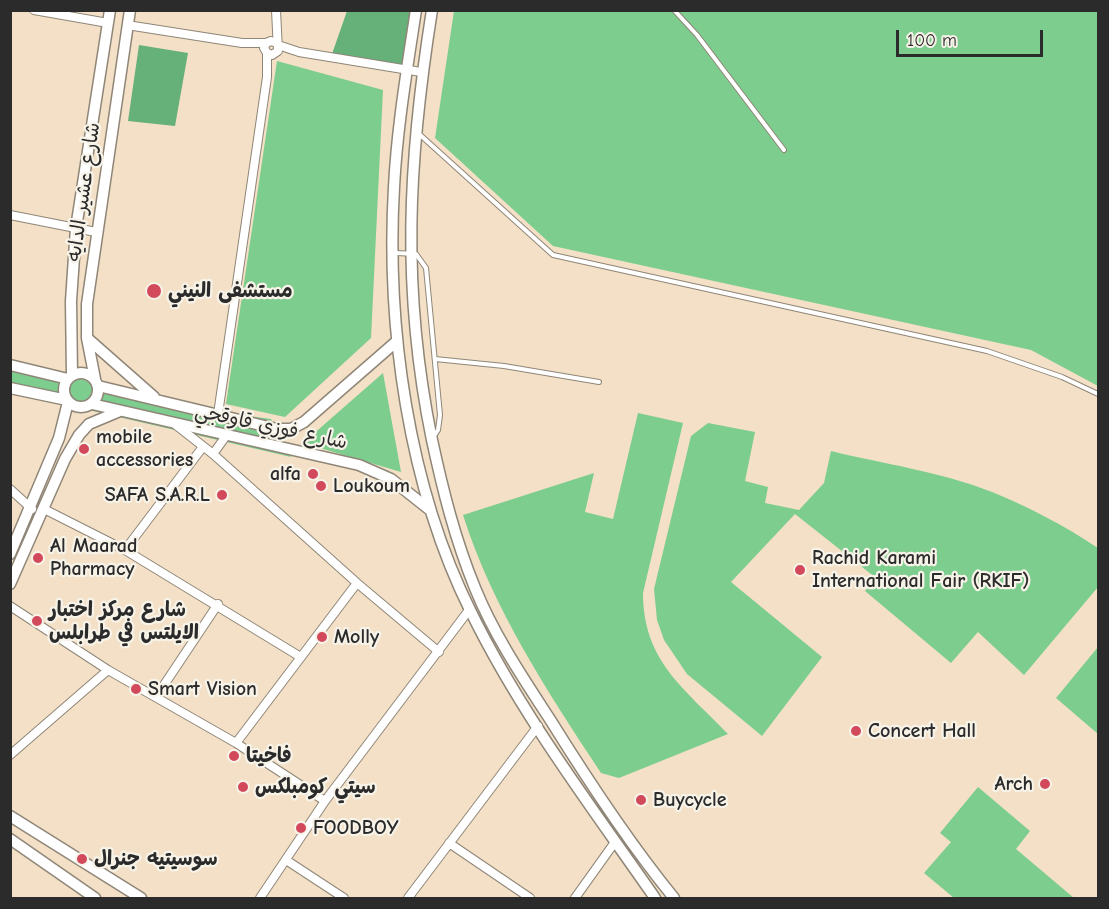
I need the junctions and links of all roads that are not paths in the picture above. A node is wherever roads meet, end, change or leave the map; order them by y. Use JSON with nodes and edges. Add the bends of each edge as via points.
{"nodes":[{"id":1,"x":34,"y":10,"type":"edge"},
{"id":2,"x":110,"y":10,"type":"edge"},
{"id":3,"x":130,"y":10,"type":"edge"},
{"id":4,"x":276,"y":10,"type":"edge"},
{"id":5,"x":416,"y":10,"type":"edge"},
{"id":6,"x":432,"y":10,"type":"edge"},
{"id":7,"x":674,"y":10,"type":"edge"},
{"id":8,"x":108,"y":22,"type":"junction"},
{"id":9,"x":127,"y":25,"type":"junction"},
{"id":10,"x":271,"y":48,"type":"junction"},
{"id":11,"x":407,"y":70,"type":"junction"},
{"id":12,"x":421,"y":72,"type":"junction"},
{"id":13,"x":415,"y":130,"type":"junction"},
{"id":14,"x":784,"y":150,"type":"dead end"},
{"id":15,"x":10,"y":215,"type":"edge"},
{"id":16,"x":76,"y":228,"type":"junction"},
{"id":17,"x":96,"y":232,"type":"junction"},
{"id":18,"x":409,"y":252,"type":"junction"},
{"id":19,"x":393,"y":253,"type":"junction"},
{"id":20,"x":87,"y":338,"type":"junction"},
{"id":21,"x":397,"y":341,"type":"junction"},
{"id":22,"x":435,"y":359,"type":"junction"},
{"id":23,"x":10,"y":365,"type":"edge"},
{"id":24,"x":70,"y":377,"type":"junction"},
{"id":25,"x":96,"y":382,"type":"junction"},
{"id":26,"x":599,"y":382,"type":"dead end"},
{"id":27,"x":10,"y":388,"type":"edge"},
{"id":28,"x":1098,"y":394,"type":"edge"},
{"id":29,"x":156,"y":399,"type":"junction"},
{"id":30,"x":68,"y":401,"type":"junction"},
{"id":31,"x":92,"y":404,"type":"junction"},
{"id":32,"x":120,"y":411,"type":"junction"},
{"id":33,"x":218,"y":414,"type":"junction"},
{"id":34,"x":176,"y":425,"type":"junction"},
{"id":35,"x":284,"y":430,"type":"junction"},
{"id":36,"x":226,"y":436,"type":"junction"},
{"id":37,"x":432,"y":439,"type":"junction"},
{"id":38,"x":202,"y":448,"type":"junction"},
{"id":39,"x":281,"y":448,"type":"junction"},
{"id":40,"x":213,"y":454,"type":"junction"},
{"id":41,"x":10,"y":489,"type":"edge"},
{"id":42,"x":32,"y":509,"type":"junction"},
{"id":43,"x":44,"y":509,"type":"junction"},
{"id":44,"x":432,"y":511,"type":"junction"},
{"id":45,"x":125,"y":550,"type":"junction"},
{"id":46,"x":10,"y":554,"type":"edge"},
{"id":47,"x":357,"y":583,"type":"junction"},
{"id":48,"x":10,"y":584,"type":"edge"},
{"id":49,"x":218,"y":604,"type":"junction"},
{"id":50,"x":10,"y":606,"type":"edge"},
{"id":51,"x":470,"y":610,"type":"junction"},
{"id":52,"x":439,"y":652,"type":"junction"},
{"id":53,"x":300,"y":656,"type":"junction"},
{"id":54,"x":108,"y":670,"type":"junction"},
{"id":55,"x":156,"y":697,"type":"junction"},
{"id":56,"x":538,"y":726,"type":"junction"},
{"id":57,"x":236,"y":743,"type":"junction"},
{"id":58,"x":10,"y":755,"type":"edge"},
{"id":59,"x":325,"y":801,"type":"junction"},
{"id":60,"x":10,"y":816,"type":"edge"},
{"id":61,"x":34,"y":831,"type":"junction"},
{"id":62,"x":10,"y":839,"type":"edge"},
{"id":63,"x":615,"y":842,"type":"junction"},
{"id":64,"x":449,"y":843,"type":"junction"},
{"id":65,"x":23,"y":847,"type":"junction"},
{"id":66,"x":286,"y":860,"type":"junction"},
{"id":67,"x":95,"y":898,"type":"edge"},
{"id":68,"x":141,"y":898,"type":"edge"},
{"id":69,"x":260,"y":898,"type":"edge"},
{"id":70,"x":344,"y":898,"type":"edge"},
{"id":71,"x":408,"y":898,"type":"edge"},
{"id":72,"x":530,"y":898,"type":"edge"},
{"id":73,"x":575,"y":898,"type":"edge"},
{"id":74,"x":655,"y":898,"type":"edge"},
{"id":75,"x":674,"y":898,"type":"edge"}],
"edges":[{"from":1,"to":8,"type":"street"},
{"from":2,"to":8,"type":"street","name":"شارع عشير الدايه"},
{"from":3,"to":9,"type":"street","name":"شارع عشير الدايه"},
{"from":4,"to":10,"type":"street"},
{"from":5,"to":11,"type":"street"},
{"from":6,"to":12,"type":"street"},
{"from":7,"to":14,"type":"lane"},
{"from":8,"to":16,"type":"street","name":"شارع عشير الدايه"},
{"from":9,"to":10,"type":"street"},
{"from":9,"to":17,"type":"street","name":"شارع عشير الدايه"},
{"from":10,"to":11,"type":"street"},
{"from":10,"to":33,"type":"street"},
{"from":11,"to":12,"type":"street"},
{"from":11,"to":19,"type":"street","via":[[394,186]]},
{"from":12,"to":13,"type":"street"},
{"from":13,"to":18,"type":"street"},
{"from":13,"to":28,"type":"lane","via":[[553,255],[987,351]]},
{"from":15,"to":16,"type":"street"},
{"from":16,"to":17,"type":"street"},
{"from":16,"to":24,"type":"street","name":"شارع عشير الدايه"},
{"from":17,"to":20,"type":"street","name":"شارع عشير الدايه"},
{"from":18,"to":19,"type":"lane"},
{"from":18,"to":22,"type":"lane","via":[[421,257],[426,268]]},
{"from":18,"to":37,"type":"street","via":[[416,347]]},
{"from":19,"to":21,"type":"street"},
{"from":20,"to":25,"type":"street","name":"شارع عشير الدايه"},
{"from":20,"to":29,"type":"street"},
{"from":21,"to":35,"type":"street","name":"شارع فوزي قاوقجي","via":[[304,422]]},
{"from":21,"to":44,"type":"street","via":[[412,433]]},
{"from":22,"to":26,"type":"lane"},
{"from":22,"to":37,"type":"lane","via":[[440,423]]},
{"from":23,"to":24,"type":"street"},
{"from":24,"to":25,"type":"street","via":[[82,373]]},
{"from":24,"to":30,"type":"street","via":[[64,389]]},
{"from":25,"to":29,"type":"street","name":"شارع فوزي قاوقجي"},
{"from":25,"to":31,"type":"street","via":[[96,399]]},
{"from":27,"to":30,"type":"street"},
{"from":29,"to":33,"type":"street","name":"شارع فوزي قاوقجي"},
{"from":30,"to":31,"type":"street","via":[[77,407]]},
{"from":30,"to":42,"type":"street","via":[[59,438]]},
{"from":31,"to":32,"type":"street","name":"شارع فوزي قاوقجي"},
{"from":32,"to":34,"type":"street","name":"شارع فوزي قاوقجي"},
{"from":32,"to":43,"type":"street","via":[[89,424],[79,435]]},
{"from":33,"to":35,"type":"street","name":"شارع فوزي قاوقجي"},
{"from":34,"to":36,"type":"street","name":"شارع فوزي قاوقجي"},
{"from":34,"to":38,"type":"street"},
{"from":35,"to":39,"type":"street","via":[[287,439]]},
{"from":36,"to":39,"type":"street","name":"شارع فوزي قاوقجي"},
{"from":36,"to":40,"type":"street"},
{"from":37,"to":75,"type":"street","via":[[456,539],[502,643],[592,787]]},
{"from":38,"to":40,"type":"street"},
{"from":38,"to":45,"type":"street"},
{"from":39,"to":44,"type":"street","name":"شارع فوزي قاوقجي","via":[[340,459],[377,471]]},
{"from":40,"to":47,"type":"street"},
{"from":41,"to":42,"type":"street"},
{"from":42,"to":46,"type":"street"},
{"from":43,"to":45,"type":"street"},
{"from":43,"to":48,"type":"street"},
{"from":44,"to":51,"type":"street"},
{"from":45,"to":49,"type":"street"},
{"from":47,"to":52,"type":"street"},
{"from":47,"to":53,"type":"street"},
{"from":49,"to":53,"type":"street"},
{"from":49,"to":55,"type":"street"},
{"from":50,"to":54,"type":"street"},
{"from":51,"to":52,"type":"street"},
{"from":51,"to":56,"type":"street"},
{"from":52,"to":59,"type":"street"},
{"from":53,"to":57,"type":"street"},
{"from":54,"to":55,"type":"street"},
{"from":54,"to":58,"type":"street"},
{"from":55,"to":57,"type":"street"},
{"from":56,"to":63,"type":"street"},
{"from":56,"to":64,"type":"street"},
{"from":57,"to":59,"type":"street"},
{"from":59,"to":66,"type":"street"},
{"from":60,"to":61,"type":"street"},
{"from":61,"to":65,"type":"street"},
{"from":61,"to":68,"type":"street"},
{"from":62,"to":65,"type":"street"},
{"from":63,"to":73,"type":"street"},
{"from":63,"to":74,"type":"street"},
{"from":64,"to":71,"type":"street"},
{"from":64,"to":72,"type":"street"},
{"from":65,"to":67,"type":"street"},
{"from":66,"to":69,"type":"street"},
{"from":66,"to":70,"type":"street"}]}
